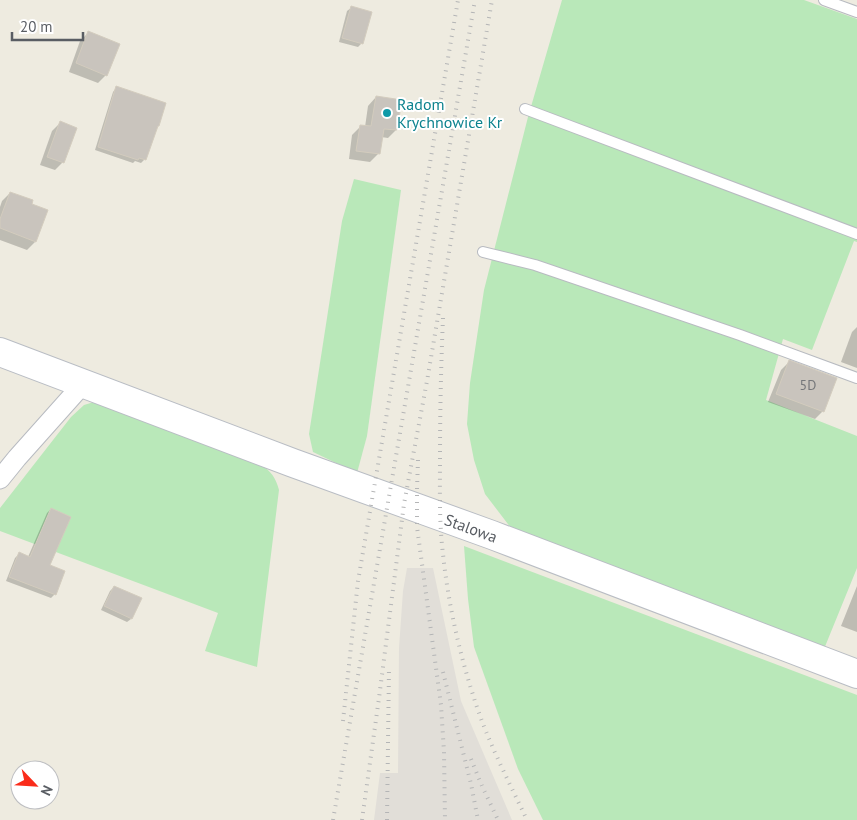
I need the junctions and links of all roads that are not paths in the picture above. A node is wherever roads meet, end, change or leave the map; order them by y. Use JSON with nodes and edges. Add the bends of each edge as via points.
{"nodes":[{"id":1,"x":824,"y":0,"type":"edge"},
{"id":2,"x":857,"y":12,"type":"edge"},
{"id":3,"x":525,"y":109,"type":"dead end"},
{"id":4,"x":857,"y":234,"type":"edge"},
{"id":5,"x":483,"y":252,"type":"dead end"},
{"id":6,"x":0,"y":352,"type":"edge"},
{"id":7,"x":857,"y":378,"type":"edge"},
{"id":8,"x":83,"y":384,"type":"junction"},
{"id":9,"x":0,"y":479,"type":"edge"},
{"id":10,"x":857,"y":674,"type":"edge"}],
"edges":[{"from":1,"to":2,"type":"lane"},
{"from":3,"to":4,"type":"lane"},
{"from":5,"to":7,"type":"lane","via":[[535,265]]},
{"from":6,"to":8,"type":"street","name":"Stalowa"},
{"from":8,"to":9,"type":"street"},
{"from":8,"to":10,"type":"street","name":"Stalowa"}]}
